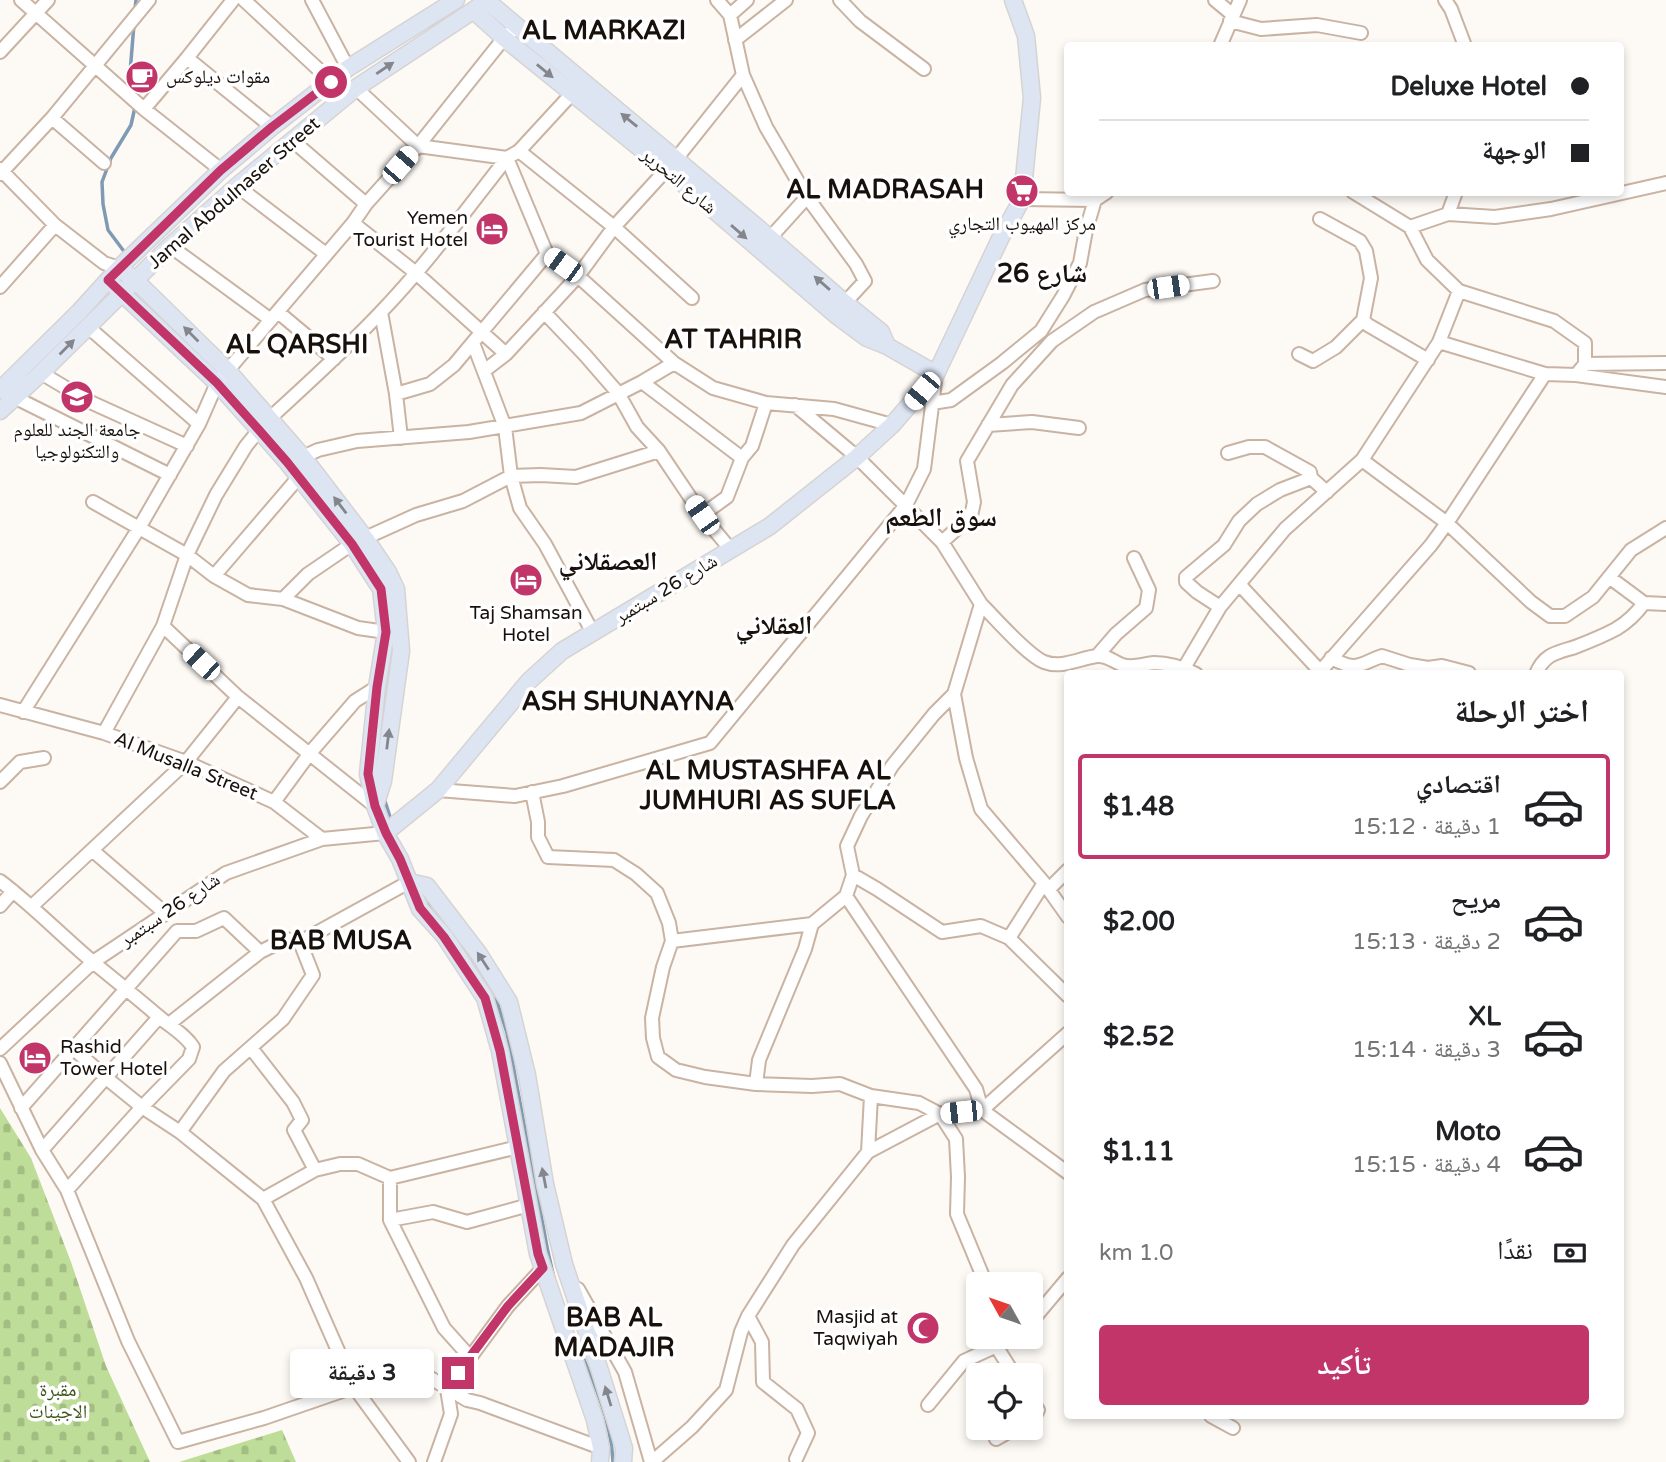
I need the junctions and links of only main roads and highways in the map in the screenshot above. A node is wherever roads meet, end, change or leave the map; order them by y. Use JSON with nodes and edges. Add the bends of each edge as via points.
{"nodes":[{"id":1,"x":456,"y":0,"type":"edge"},
{"id":2,"x":1013,"y":0,"type":"edge"},
{"id":3,"x":484,"y":4,"type":"edge"},
{"id":4,"x":577,"y":88,"type":"junction"},
{"id":5,"x":671,"y":164,"type":"junction"},
{"id":6,"x":110,"y":270,"type":"junction"},
{"id":7,"x":135,"y":279,"type":"junction"},
{"id":8,"x":121,"y":293,"type":"junction"},
{"id":9,"x":840,"y":309,"type":"junction"},
{"id":10,"x":936,"y":374,"type":"junction"},
{"id":11,"x":223,"y":377,"type":"junction"},
{"id":12,"x":7,"y":393,"type":"edge"},
{"id":13,"x":0,"y":411,"type":"edge"},
{"id":14,"x":264,"y":424,"type":"junction"},
{"id":15,"x":359,"y":541,"type":"junction"},
{"id":16,"x":375,"y":806,"type":"junction"},
{"id":17,"x":386,"y":833,"type":"junction"},
{"id":18,"x":410,"y":882,"type":"junction"},
{"id":19,"x":564,"y":1264,"type":"junction"},
{"id":20,"x":543,"y":1268,"type":"junction"},
{"id":21,"x":601,"y":1455,"type":"edge"},
{"id":22,"x":623,"y":1462,"type":"edge"}],
"edges":[{"from":1,"to":6,"type":"main road","name":"Jamal Abdulnaser Street","via":[[348,68],[272,127]]},
{"from":2,"to":10,"type":"main road","name":"شارع 26 سبتمبر","via":[[1026,36],[1032,98],[1022,199]]},
{"from":3,"to":4,"type":"main road","name":"شارع التحرير","via":[[517,27]]},
{"from":3,"to":4,"type":"main road","name":"شارع التحرير","one_way":true,"via":[[504,38]]},
{"from":7,"to":3,"type":"main road","name":"Jamal Abdulnaser Street","one_way":true,"via":[[237,186],[356,88]]},
{"from":4,"to":5,"type":"main road","name":"شارع التحرير"},
{"from":5,"to":9,"type":"main road","name":"شارع التحرير","one_way":true},
{"from":9,"to":5,"type":"main road","name":"شارع التحرير","one_way":true,"via":[[770,238]]},
{"from":6,"to":7,"type":"main road"},
{"from":6,"to":8,"type":"main road"},
{"from":6,"to":12,"type":"main road","name":"Jamal Abdulnaser Street"},
{"from":7,"to":8,"type":"main road","name":"Jamal Abdulnaser Street"},
{"from":11,"to":7,"type":"main road","one_way":true},
{"from":8,"to":11,"type":"main road"},
{"from":12,"to":8,"type":"main road","name":"Jamal Abdulnaser Street","one_way":true,"via":[[40,373]]},
{"from":9,"to":10,"type":"main road","name":"شارع التحرير","via":[[867,338]]},
{"from":10,"to":17,"type":"main road","name":"شارع 26 سبتمبر","via":[[892,425],[770,526],[562,651],[529,681],[438,790]]},
{"from":11,"to":14,"type":"main road"},
{"from":12,"to":13,"type":"main road","name":"Jamal Abdulnaser Street"},
{"from":14,"to":15,"type":"main road","via":[[298,478]]},
{"from":15,"to":14,"type":"main road","one_way":true,"via":[[303,457]]},
{"from":15,"to":16,"type":"main road","via":[[381,589],[386,632],[368,774]]},
{"from":16,"to":15,"type":"main road","one_way":true,"via":[[383,781],[401,650],[396,589],[388,572]]},
{"from":16,"to":17,"type":"main road"},
{"from":17,"to":18,"type":"main road"},
{"from":19,"to":18,"type":"main road","one_way":true,"via":[[509,1002],[427,886]]},
{"from":18,"to":20,"type":"main road","via":[[420,908],[485,998],[500,1051]]},
{"from":19,"to":20,"type":"main road"},
{"from":22,"to":19,"type":"main road","one_way":true,"via":[[624,1448]]},
{"from":20,"to":21,"type":"main road","via":[[595,1420]]}]}
